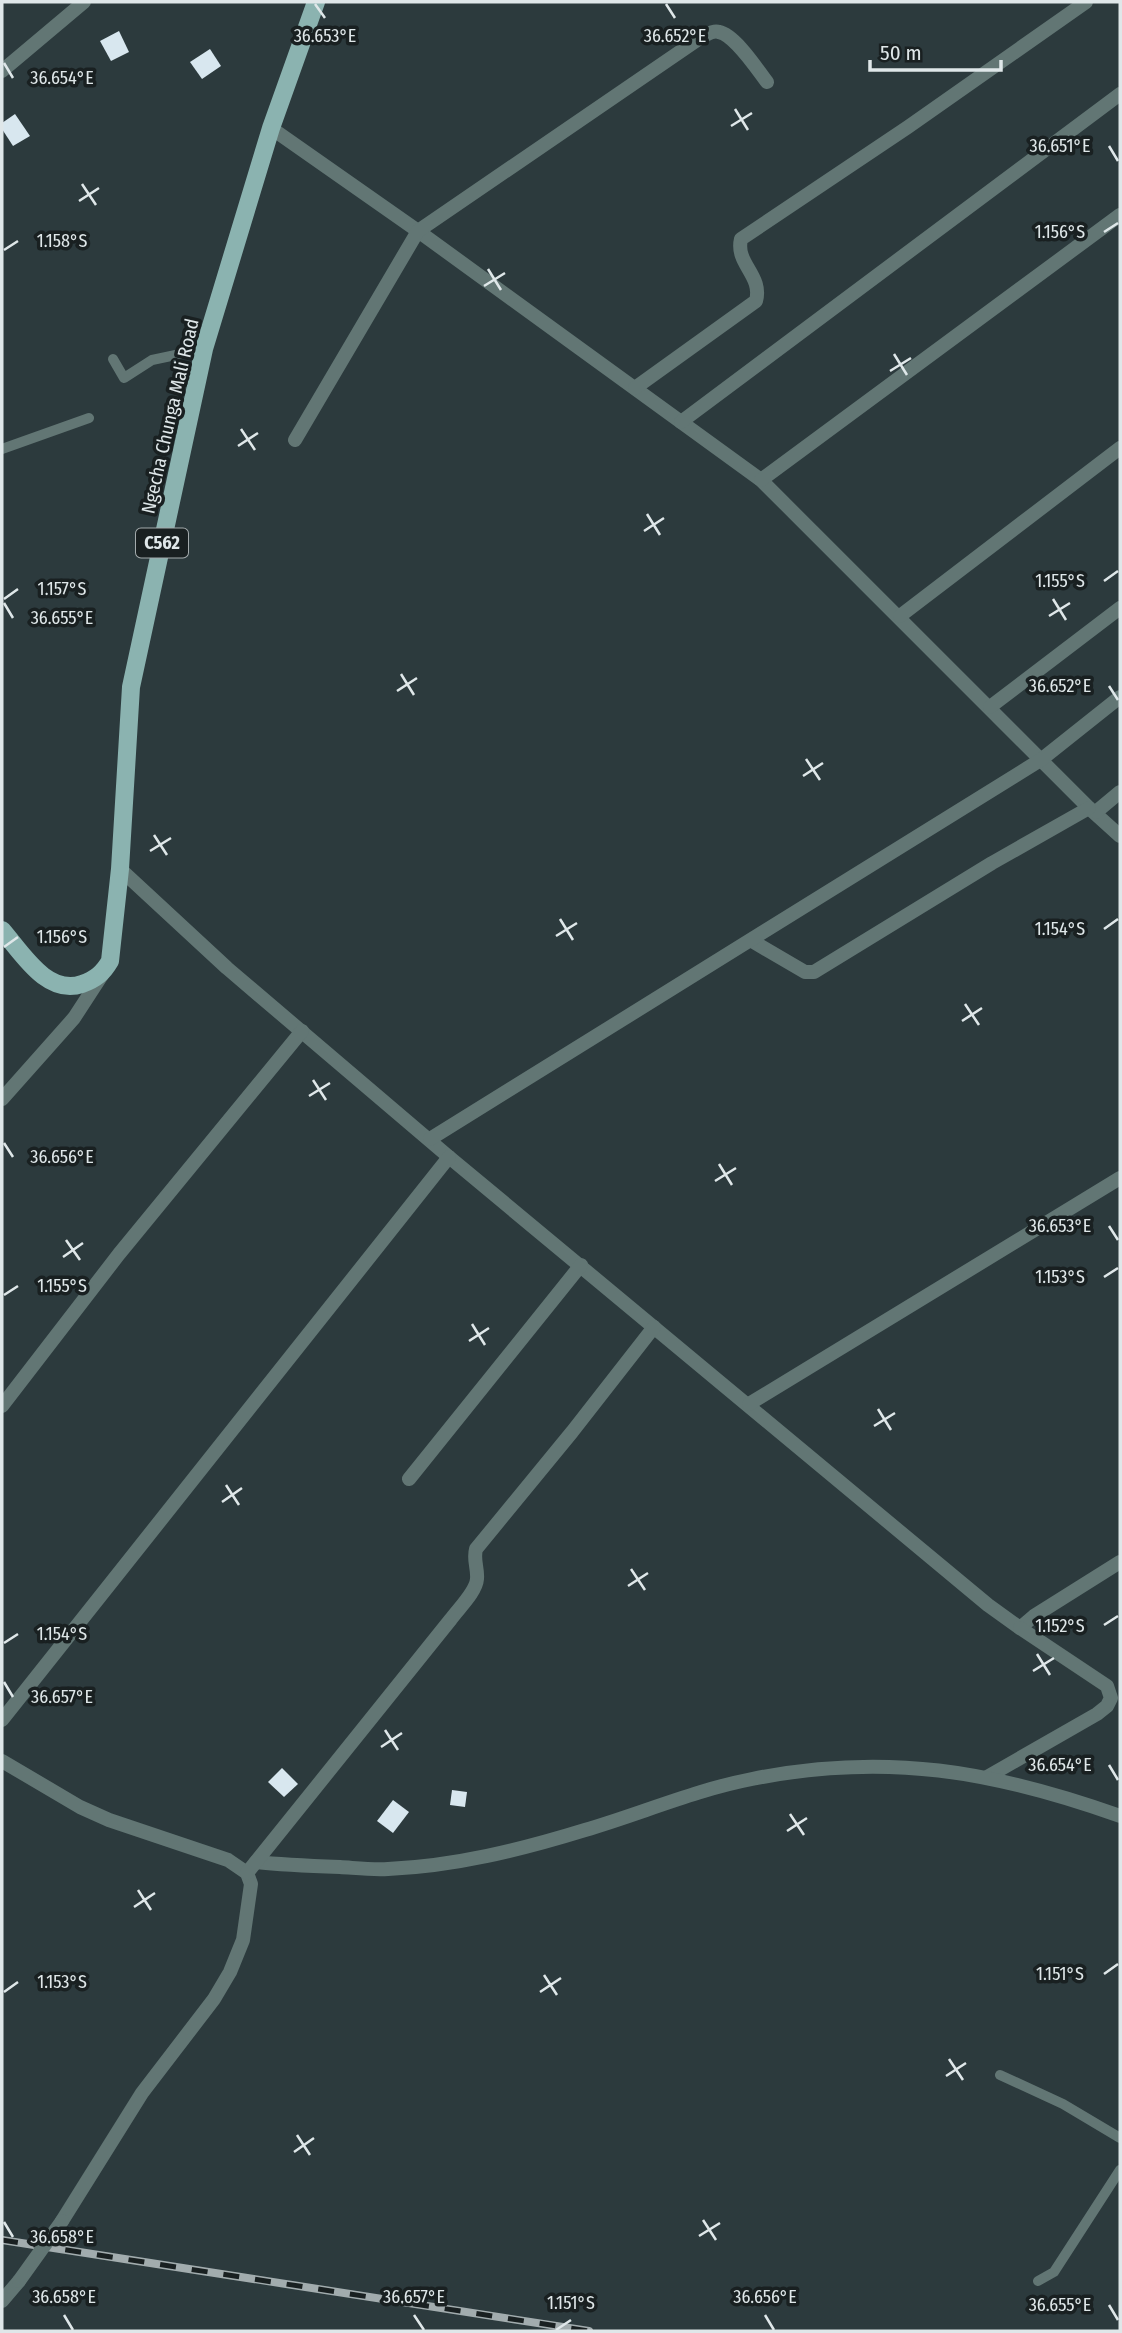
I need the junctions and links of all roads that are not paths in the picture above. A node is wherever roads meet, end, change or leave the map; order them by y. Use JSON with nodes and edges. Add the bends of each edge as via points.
{"nodes":[{"id":1,"x":85,"y":2,"type":"edge"},
{"id":2,"x":316,"y":2,"type":"edge"},
{"id":3,"x":1086,"y":2,"type":"edge"},
{"id":4,"x":2,"y":71,"type":"edge"},
{"id":5,"x":767,"y":82,"type":"dead end"},
{"id":6,"x":1120,"y":94,"type":"edge"},
{"id":7,"x":271,"y":128,"type":"junction"},
{"id":8,"x":1120,"y":215,"type":"edge"},
{"id":9,"x":418,"y":231,"type":"junction"},
{"id":10,"x":204,"y":349,"type":"junction"},
{"id":11,"x":113,"y":359,"type":"dead end"},
{"id":12,"x":635,"y":388,"type":"junction"},
{"id":13,"x":89,"y":418,"type":"dead end"},
{"id":14,"x":681,"y":422,"type":"junction"},
{"id":15,"x":295,"y":440,"type":"dead end"},
{"id":16,"x":1120,"y":448,"type":"edge"},
{"id":17,"x":2,"y":449,"type":"edge"},
{"id":18,"x":761,"y":480,"type":"junction"},
{"id":19,"x":1120,"y":608,"type":"edge"},
{"id":20,"x":900,"y":616,"type":"junction"},
{"id":21,"x":1120,"y":696,"type":"edge"},
{"id":22,"x":990,"y":707,"type":"junction"},
{"id":23,"x":1042,"y":759,"type":"junction"},
{"id":24,"x":1120,"y":792,"type":"edge"},
{"id":25,"x":1092,"y":810,"type":"junction"},
{"id":26,"x":1120,"y":836,"type":"edge"},
{"id":27,"x":120,"y":869,"type":"junction"},
{"id":28,"x":2,"y":930,"type":"edge"},
{"id":29,"x":751,"y":941,"type":"junction"},
{"id":30,"x":103,"y":974,"type":"junction"},
{"id":31,"x":302,"y":1031,"type":"junction"},
{"id":32,"x":2,"y":1099,"type":"edge"},
{"id":33,"x":430,"y":1139,"type":"junction"},
{"id":34,"x":449,"y":1157,"type":"junction"},
{"id":35,"x":1120,"y":1178,"type":"edge"},
{"id":36,"x":581,"y":1265,"type":"junction"},
{"id":37,"x":654,"y":1327,"type":"junction"},
{"id":38,"x":748,"y":1404,"type":"junction"},
{"id":39,"x":2,"y":1406,"type":"edge"},
{"id":40,"x":409,"y":1479,"type":"dead end"},
{"id":41,"x":1120,"y":1562,"type":"edge"},
{"id":42,"x":1020,"y":1628,"type":"junction"},
{"id":43,"x":2,"y":1720,"type":"edge"},
{"id":44,"x":2,"y":1761,"type":"edge"},
{"id":45,"x":987,"y":1777,"type":"junction"},
{"id":46,"x":1120,"y":1816,"type":"edge"},
{"id":47,"x":252,"y":1868,"type":"junction"},
{"id":48,"x":1000,"y":2075,"type":"dead end"},
{"id":49,"x":1120,"y":2138,"type":"edge"},
{"id":50,"x":1120,"y":2170,"type":"edge"},
{"id":51,"x":1038,"y":2281,"type":"dead end"},
{"id":52,"x":2,"y":2301,"type":"edge"}],
"edges":[{"from":1,"to":4,"type":"street"},
{"from":2,"to":7,"type":"main road","name":"Ngecha Chunga Mali Road","number":"C562"},
{"from":3,"to":12,"type":"street","via":[[741,239],[741,255],[757,284],[756,301]]},
{"from":5,"to":9,"type":"street","via":[[731,38],[714,31]]},
{"from":6,"to":14,"type":"street"},
{"from":7,"to":9,"type":"street"},
{"from":7,"to":10,"type":"main road","name":"Ngecha Chunga Mali Road","number":"C562"},
{"from":8,"to":18,"type":"street"},
{"from":9,"to":12,"type":"street"},
{"from":9,"to":15,"type":"street"},
{"from":10,"to":11,"type":"lane","via":[[152,360],[124,378]]},
{"from":10,"to":27,"type":"main road","name":"Ngecha Chunga Mali Road","number":"C562","via":[[131,687]]},
{"from":12,"to":14,"type":"street"},
{"from":13,"to":17,"type":"lane"},
{"from":14,"to":18,"type":"street"},
{"from":16,"to":20,"type":"street"},
{"from":18,"to":20,"type":"street"},
{"from":19,"to":22,"type":"street"},
{"from":20,"to":22,"type":"street"},
{"from":21,"to":23,"type":"street"},
{"from":22,"to":23,"type":"street"},
{"from":23,"to":25,"type":"street"},
{"from":23,"to":29,"type":"street"},
{"from":24,"to":25,"type":"street"},
{"from":25,"to":26,"type":"street"},
{"from":25,"to":29,"type":"street","via":[[992,863],[814,972],[805,972]]},
{"from":27,"to":30,"type":"main road","name":"Ngecha Chunga Mali Road","number":"C562","via":[[110,961]]},
{"from":27,"to":31,"type":"street"},
{"from":28,"to":30,"type":"main road","via":[[42,976],[56,985],[78,985]]},
{"from":29,"to":33,"type":"street"},
{"from":30,"to":32,"type":"street","via":[[74,1018]]},
{"from":31,"to":33,"type":"street"},
{"from":31,"to":39,"type":"street","via":[[119,1254]]},
{"from":33,"to":34,"type":"street"},
{"from":34,"to":36,"type":"street"},
{"from":34,"to":43,"type":"street"},
{"from":35,"to":38,"type":"street"},
{"from":36,"to":37,"type":"street"},
{"from":36,"to":40,"type":"street"},
{"from":37,"to":38,"type":"street"},
{"from":37,"to":47,"type":"street","via":[[476,1549],[476,1584],[451,1619]]},
{"from":38,"to":42,"type":"street"},
{"from":41,"to":42,"type":"street"},
{"from":42,"to":45,"type":"street","via":[[1107,1686],[1111,1698],[1088,1719]]},
{"from":44,"to":47,"type":"street","via":[[80,1807]]},
{"from":45,"to":46,"type":"street"},
{"from":45,"to":47,"type":"street","via":[[898,1766],[812,1770],[750,1779],[541,1843],[459,1862],[386,1870]]},
{"from":47,"to":52,"type":"street","bridge":true,"via":[[243,1940],[230,1972],[142,2093],[62,2221]]},
{"from":48,"to":49,"type":"lane","via":[[1063,2104]]},
{"from":50,"to":51,"type":"lane","via":[[1054,2272]]}]}
